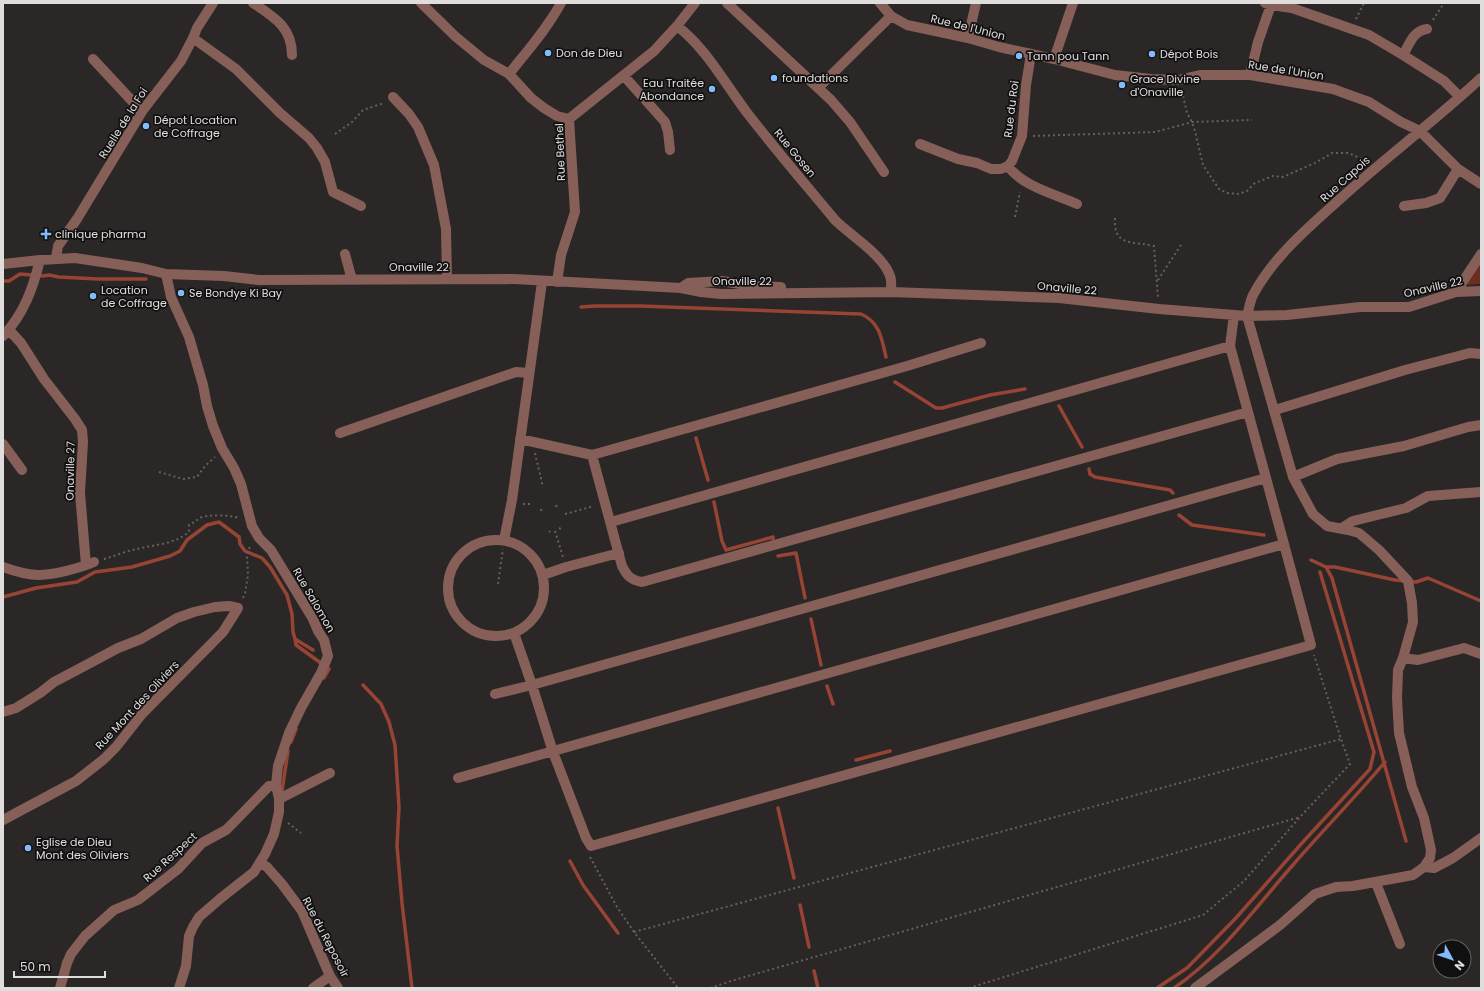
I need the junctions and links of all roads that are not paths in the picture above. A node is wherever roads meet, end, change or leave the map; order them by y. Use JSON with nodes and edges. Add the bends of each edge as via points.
{"nodes":[{"id":1,"x":213,"y":3,"type":"edge"},
{"id":2,"x":253,"y":3,"type":"edge"},
{"id":3,"x":421,"y":3,"type":"edge"},
{"id":4,"x":561,"y":3,"type":"edge"},
{"id":5,"x":695,"y":3,"type":"edge"},
{"id":6,"x":727,"y":3,"type":"edge"},
{"id":7,"x":880,"y":3,"type":"edge"},
{"id":8,"x":976,"y":3,"type":"edge"},
{"id":9,"x":1073,"y":3,"type":"edge"},
{"id":10,"x":1268,"y":4,"type":"edge"},
{"id":11,"x":891,"y":16,"type":"junction"},
{"id":12,"x":677,"y":26,"type":"junction"},
{"id":13,"x":1427,"y":29,"type":"road end"},
{"id":14,"x":193,"y":38,"type":"junction"},
{"id":15,"x":968,"y":38,"type":"junction"},
{"id":16,"x":292,"y":54,"type":"dead end"},
{"id":17,"x":1031,"y":54,"type":"junction"},
{"id":18,"x":1403,"y":55,"type":"junction"},
{"id":19,"x":94,"y":59,"type":"dead end"},
{"id":20,"x":1054,"y":59,"type":"junction"},
{"id":21,"x":509,"y":74,"type":"junction"},
{"id":22,"x":1250,"y":75,"type":"junction"},
{"id":23,"x":624,"y":76,"type":"junction"},
{"id":24,"x":1481,"y":78,"type":"edge"},
{"id":25,"x":818,"y":88,"type":"junction"},
{"id":26,"x":1460,"y":97,"type":"junction"},
{"id":27,"x":393,"y":98,"type":"road end"},
{"id":28,"x":143,"y":110,"type":"junction"},
{"id":29,"x":569,"y":119,"type":"junction"},
{"id":30,"x":1420,"y":131,"type":"junction"},
{"id":31,"x":920,"y":144,"type":"dead end"},
{"id":32,"x":670,"y":150,"type":"dead end"},
{"id":33,"x":1008,"y":166,"type":"junction"},
{"id":34,"x":1458,"y":169,"type":"junction"},
{"id":35,"x":884,"y":172,"type":"dead end"},
{"id":36,"x":1481,"y":184,"type":"edge"},
{"id":37,"x":1077,"y":204,"type":"dead end"},
{"id":38,"x":361,"y":206,"type":"dead end"},
{"id":39,"x":1404,"y":206,"type":"dead end"},
{"id":40,"x":345,"y":254,"type":"dead end"},
{"id":41,"x":1481,"y":254,"type":"edge"},
{"id":42,"x":56,"y":258,"type":"junction"},
{"id":43,"x":40,"y":260,"type":"junction"},
{"id":44,"x":3,"y":264,"type":"edge"},
{"id":45,"x":166,"y":274,"type":"junction"},
{"id":46,"x":447,"y":279,"type":"junction"},
{"id":47,"x":352,"y":280,"type":"junction"},
{"id":48,"x":542,"y":282,"type":"junction"},
{"id":49,"x":557,"y":282,"type":"junction"},
{"id":50,"x":1481,"y":291,"type":"edge"},
{"id":51,"x":891,"y":292,"type":"junction"},
{"id":52,"x":1456,"y":292,"type":"junction"},
{"id":53,"x":1234,"y":315,"type":"junction"},
{"id":54,"x":1246,"y":316,"type":"junction"},
{"id":55,"x":6,"y":333,"type":"edge"},
{"id":56,"x":981,"y":343,"type":"dead end"},
{"id":57,"x":1230,"y":346,"type":"junction"},
{"id":58,"x":1481,"y":354,"type":"edge"},
{"id":59,"x":529,"y":373,"type":"junction"},
{"id":60,"x":1274,"y":410,"type":"junction"},
{"id":61,"x":1248,"y":412,"type":"junction"},
{"id":62,"x":1481,"y":424,"type":"edge"},
{"id":63,"x":340,"y":433,"type":"dead end"},
{"id":64,"x":520,"y":439,"type":"junction"},
{"id":65,"x":3,"y":444,"type":"edge"},
{"id":66,"x":592,"y":455,"type":"junction"},
{"id":67,"x":22,"y":470,"type":"dead end"},
{"id":68,"x":1293,"y":477,"type":"junction"},
{"id":69,"x":1266,"y":478,"type":"junction"},
{"id":70,"x":1481,"y":492,"type":"edge"},
{"id":71,"x":611,"y":522,"type":"junction"},
{"id":72,"x":1342,"y":528,"type":"junction"},
{"id":73,"x":504,"y":540,"type":"junction"},
{"id":74,"x":1284,"y":544,"type":"junction"},
{"id":75,"x":619,"y":553,"type":"junction"},
{"id":76,"x":3,"y":567,"type":"edge"},
{"id":77,"x":543,"y":576,"type":"junction"},
{"id":78,"x":514,"y":633,"type":"junction"},
{"id":79,"x":1481,"y":654,"type":"edge"},
{"id":80,"x":1403,"y":658,"type":"junction"},
{"id":81,"x":532,"y":685,"type":"junction"},
{"id":82,"x":495,"y":694,"type":"dead end"},
{"id":83,"x":3,"y":712,"type":"edge"},
{"id":84,"x":553,"y":752,"type":"junction"},
{"id":85,"x":330,"y":773,"type":"dead end"},
{"id":86,"x":458,"y":778,"type":"dead end"},
{"id":87,"x":276,"y":785,"type":"junction"},
{"id":88,"x":279,"y":800,"type":"junction"},
{"id":89,"x":3,"y":820,"type":"edge"},
{"id":90,"x":1481,"y":838,"type":"edge"},
{"id":91,"x":260,"y":862,"type":"junction"},
{"id":92,"x":1424,"y":867,"type":"junction"},
{"id":93,"x":1376,"y":883,"type":"junction"},
{"id":94,"x":1400,"y":944,"type":"dead end"},
{"id":95,"x":330,"y":976,"type":"junction"},
{"id":96,"x":60,"y":988,"type":"edge"},
{"id":97,"x":179,"y":988,"type":"edge"},
{"id":98,"x":313,"y":988,"type":"edge"},
{"id":99,"x":338,"y":988,"type":"edge"},
{"id":100,"x":1195,"y":988,"type":"edge"}],
"edges":[{"from":1,"to":14,"type":"street","name":"Ruelle de la Foi"},
{"from":2,"to":16,"type":"street","via":[[285,28],[292,44]]},
{"from":3,"to":21,"type":"street","via":[[477,55]]},
{"from":4,"to":21,"type":"street","via":[[554,16]]},
{"from":5,"to":12,"type":"street","name":"Rue Bethel"},
{"from":6,"to":25,"type":"street"},
{"from":7,"to":11,"type":"street","name":"Rue de l'Union"},
{"from":8,"to":15,"type":"street"},
{"from":9,"to":20,"type":"street"},
{"from":10,"to":18,"type":"street","via":[[1292,8],[1369,35]]},
{"from":10,"to":22,"type":"street"},
{"from":11,"to":15,"type":"street","name":"Rue de l'Union","via":[[907,25]]},
{"from":11,"to":25,"type":"street"},
{"from":12,"to":23,"type":"street","name":"Rue Bethel","via":[[654,51]]},
{"from":12,"to":51,"type":"street","name":"Rue Gosen","via":[[699,46],[748,113],[835,220],[877,256],[890,276]]},
{"from":13,"to":18,"type":"street","via":[[1419,30],[1415,34]]},
{"from":14,"to":28,"type":"street","name":"Ruelle de la Foi","via":[[181,61]]},
{"from":14,"to":38,"type":"street","via":[[236,69],[309,138],[325,162],[333,192]]},
{"from":15,"to":17,"type":"street","name":"Rue de l'Union"},
{"from":17,"to":20,"type":"street","name":"Rue de l'Union"},
{"from":17,"to":33,"type":"street","name":"Rue du Roi","via":[[1022,136]]},
{"from":18,"to":26,"type":"street","via":[[1444,81]]},
{"from":19,"to":28,"type":"street"},
{"from":20,"to":22,"type":"street","name":"Rue de l'Union","via":[[1115,75],[1151,79],[1179,80],[1201,75]]},
{"from":21,"to":29,"type":"street","via":[[544,108],[557,116]]},
{"from":22,"to":30,"type":"street","name":"Rue de l'Union","via":[[1333,89],[1369,102]]},
{"from":23,"to":29,"type":"street","name":"Rue Bethel"},
{"from":23,"to":32,"type":"street","via":[[665,122]]},
{"from":24,"to":26,"type":"street","name":"Rue Capois"},
{"from":25,"to":35,"type":"street","via":[[850,122]]},
{"from":26,"to":30,"type":"street","name":"Rue Capois"},
{"from":27,"to":46,"type":"street","via":[[418,127],[434,165],[446,229]]},
{"from":28,"to":42,"type":"street","name":"Ruelle de la Foi","via":[[58,246]]},
{"from":29,"to":49,"type":"street","name":"Rue Bethel","via":[[574,212],[561,256]]},
{"from":30,"to":34,"type":"street","name":"Rue de l'Union"},
{"from":30,"to":54,"type":"street","name":"Rue Capois","via":[[1377,165],[1299,235],[1274,262],[1252,296]]},
{"from":31,"to":33,"type":"street","via":[[991,169]]},
{"from":33,"to":37,"type":"street","via":[[1023,181]]},
{"from":34,"to":36,"type":"street","name":"Rue de l'Union"},
{"from":34,"to":39,"type":"street","via":[[1440,198]]},
{"from":40,"to":47,"type":"street"},
{"from":41,"to":52,"type":"street"},
{"from":42,"to":43,"type":"street","name":"Onaville 22"},
{"from":42,"to":45,"type":"street","name":"Onaville 22","via":[[98,261]]},
{"from":43,"to":44,"type":"street","name":"Onaville 22"},
{"from":43,"to":55,"type":"street","via":[[24,309]]},
{"from":45,"to":47,"type":"street","name":"Onaville 22","via":[[259,280]]},
{"from":45,"to":87,"type":"street","name":"Rue Salomon","via":[[171,297],[189,337],[207,406],[222,448],[241,484],[252,526],[271,550],[313,619],[324,640],[328,656],[289,733],[278,766]]},
{"from":46,"to":47,"type":"street","name":"Onaville 22"},
{"from":46,"to":48,"type":"street","name":"Onaville 22","via":[[514,279]]},
{"from":48,"to":49,"type":"street","name":"Onaville 22"},
{"from":48,"to":59,"type":"street"},
{"from":49,"to":51,"type":"street","name":"Onaville 22","via":[[681,288],[721,294]]},
{"from":50,"to":52,"type":"street","name":"Onaville 22"},
{"from":51,"to":53,"type":"street","name":"Onaville 22","via":[[1059,298]]},
{"from":52,"to":54,"type":"street","name":"Onaville 22","via":[[1408,307],[1360,307],[1287,315]]},
{"from":53,"to":54,"type":"street","name":"Onaville 22"},
{"from":53,"to":57,"type":"street"},
{"from":54,"to":60,"type":"street"},
{"from":55,"to":76,"type":"street","name":"Onaville 27","via":[[21,343],[82,430],[80,493],[90,564],[39,575]]},
{"from":56,"to":66,"type":"street"},
{"from":57,"to":61,"type":"street"},
{"from":57,"to":71,"type":"street"},
{"from":58,"to":60,"type":"street","via":[[1470,353],[1405,370]]},
{"from":59,"to":63,"type":"street","via":[[516,372]]},
{"from":59,"to":64,"type":"street"},
{"from":60,"to":68,"type":"street"},
{"from":61,"to":69,"type":"street"},
{"from":61,"to":75,"type":"street","via":[[642,582],[627,575]]},
{"from":62,"to":68,"type":"street","via":[[1404,446],[1337,459]]},
{"from":64,"to":66,"type":"street"},
{"from":64,"to":73,"type":"street"},
{"from":65,"to":67,"type":"street"},
{"from":66,"to":71,"type":"street"},
{"from":68,"to":72,"type":"street","via":[[1313,514],[1327,526]]},
{"from":69,"to":74,"type":"street"},
{"from":69,"to":81,"type":"street"},
{"from":70,"to":72,"type":"street","via":[[1428,496],[1406,508],[1353,521]]},
{"from":71,"to":75,"type":"street"},
{"from":72,"to":80,"type":"street","via":[[1359,533],[1379,550],[1408,582],[1413,622]]},
{"from":73,"to":77,"type":"street","via":[[521,547],[535,559]]},
{"from":73,"to":78,"type":"street","via":[[487,541],[470,548],[457,560],[450,576],[448,593],[453,610],[464,624],[479,633],[496,636]]},
{"from":74,"to":84,"type":"street"},
{"from":74,"to":84,"type":"street","via":[[1311,645],[591,846]]},
{"from":75,"to":77,"type":"street"},
{"from":77,"to":78,"type":"street","via":[[542,603],[536,616]]},
{"from":78,"to":81,"type":"street"},
{"from":79,"to":80,"type":"street","via":[[1464,648],[1418,660]]},
{"from":80,"to":92,"type":"street","via":[[1398,670],[1399,733],[1412,787],[1429,837],[1430,858]]},
{"from":81,"to":82,"type":"street"},
{"from":81,"to":84,"type":"street"},
{"from":83,"to":89,"type":"street","name":"Rue Mont des Oliviers","via":[[16,708],[54,682],[178,618],[215,607],[238,608],[223,632],[142,714],[104,759],[76,781]]},
{"from":84,"to":86,"type":"street"},
{"from":85,"to":88,"type":"street"},
{"from":87,"to":88,"type":"street","name":"Rue Salomon"},
{"from":87,"to":96,"type":"street","name":"Rue Respect","via":[[269,786],[226,830],[202,843],[178,869],[153,889],[138,900],[114,910],[85,936],[71,954]]},
{"from":88,"to":91,"type":"street","name":"Rue Salomon","via":[[274,834]]},
{"from":90,"to":92,"type":"street","via":[[1434,868]]},
{"from":91,"to":95,"type":"street","name":"Rue du Reposoir","via":[[282,884],[302,910]]},
{"from":91,"to":97,"type":"street","name":"Rue Salomon","via":[[254,872],[199,917],[189,936],[186,966]]},
{"from":92,"to":93,"type":"street","via":[[1413,875]]},
{"from":93,"to":94,"type":"street"},
{"from":93,"to":100,"type":"street","via":[[1336,887],[1315,894],[1280,925]]},
{"from":95,"to":98,"type":"street"},
{"from":95,"to":99,"type":"street","name":"Rue du Reposoir"}]}
